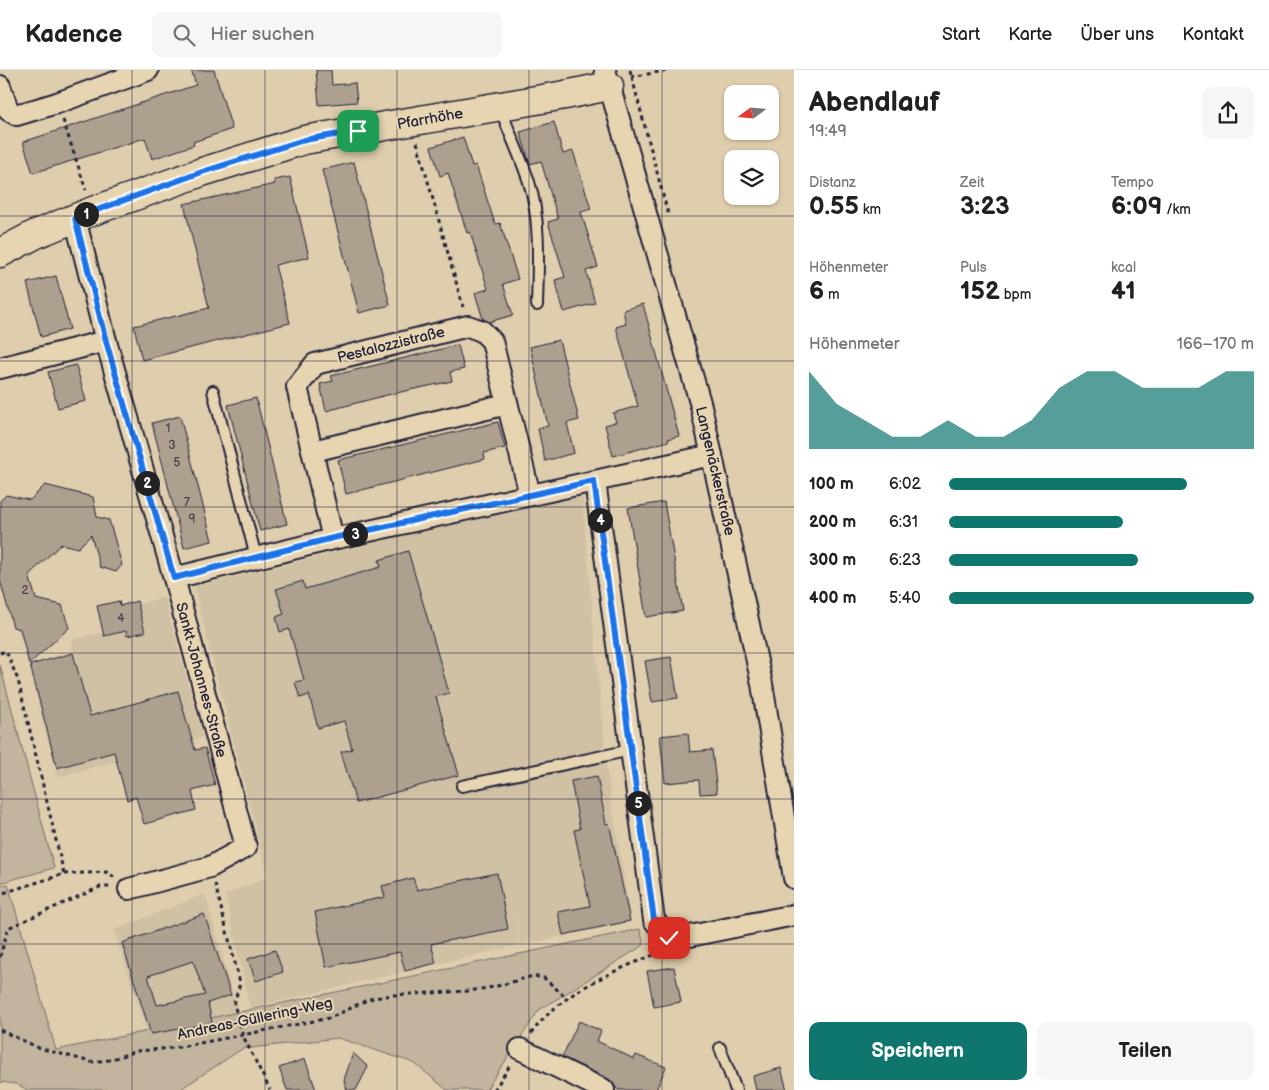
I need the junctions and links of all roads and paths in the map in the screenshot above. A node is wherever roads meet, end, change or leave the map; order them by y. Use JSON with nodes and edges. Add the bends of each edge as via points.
{"nodes":[{"id":1,"x":148,"y":70,"type":"edge"},
{"id":2,"x":670,"y":70,"type":"edge"},
{"id":3,"x":607,"y":78,"type":"edge"},
{"id":4,"x":0,"y":86,"type":"edge"},
{"id":5,"x":58,"y":103,"type":"junction"},
{"id":6,"x":499,"y":107,"type":"junction"},
{"id":7,"x":412,"y":122,"type":"junction"},
{"id":8,"x":84,"y":214,"type":"junction"},
{"id":9,"x":0,"y":252,"type":"edge"},
{"id":10,"x":537,"y":305,"type":"dead end"},
{"id":11,"x":468,"y":326,"type":"junction"},
{"id":12,"x":106,"y":341,"type":"junction"},
{"id":13,"x":0,"y":368,"type":"edge"},
{"id":14,"x":213,"y":391,"type":"dead end"},
{"id":15,"x":507,"y":404,"type":"junction"},
{"id":16,"x":313,"y":451,"type":"junction"},
{"id":17,"x":712,"y":455,"type":"junction"},
{"id":18,"x":594,"y":481,"type":"junction"},
{"id":19,"x":530,"y":495,"type":"junction"},
{"id":20,"x":333,"y":538,"type":"junction"},
{"id":21,"x":256,"y":557,"type":"junction"},
{"id":22,"x":174,"y":578,"type":"junction"},
{"id":23,"x":0,"y":653,"type":"edge"},
{"id":24,"x":631,"y":750,"type":"junction"},
{"id":25,"x":462,"y":786,"type":"dead end"},
{"id":26,"x":210,"y":867,"type":"junction"},
{"id":27,"x":64,"y":874,"type":"junction"},
{"id":28,"x":794,"y":878,"type":"edge"},
{"id":29,"x":129,"y":889,"type":"junction"},
{"id":30,"x":0,"y":894,"type":"edge"},
{"id":31,"x":794,"y":915,"type":"edge"},
{"id":32,"x":669,"y":938,"type":"junction"},
{"id":33,"x":0,"y":957,"type":"edge"},
{"id":34,"x":568,"y":999,"type":"junction"},
{"id":35,"x":0,"y":1030,"type":"edge"},
{"id":36,"x":243,"y":1036,"type":"junction"},
{"id":37,"x":720,"y":1048,"type":"dead end"},
{"id":38,"x":520,"y":1049,"type":"junction"},
{"id":39,"x":270,"y":1090,"type":"edge"},
{"id":40,"x":494,"y":1090,"type":"edge"},
{"id":41,"x":604,"y":1090,"type":"edge"},
{"id":42,"x":736,"y":1090,"type":"edge"}],
"edges":[{"from":1,"to":5,"type":"street"},
{"from":2,"to":3,"type":"path"},
{"from":3,"to":6,"type":"street","name":"Pfarrhöhe"},
{"from":3,"to":17,"type":"street","name":"Langenäckerstraße","via":[[701,406]]},
{"from":4,"to":5,"type":"street","via":[[8,110],[17,115]]},
{"from":5,"to":8,"type":"path"},
{"from":6,"to":7,"type":"street","name":"Pfarrhöhe"},
{"from":6,"to":10,"type":"lane","via":[[530,184],[538,254]]},
{"from":7,"to":8,"type":"street","name":"Pfarrhöhe","via":[[304,140]]},
{"from":7,"to":11,"type":"path"},
{"from":8,"to":9,"type":"street","name":"Pfarrhöhe"},
{"from":8,"to":12,"type":"street","name":"Sankt-Johannes-Straße"},
{"from":11,"to":15,"type":"street","via":[[482,331],[492,341]]},
{"from":11,"to":16,"type":"street","name":"Pestalozzistraße","via":[[315,364],[297,387]]},
{"from":12,"to":13,"type":"street"},
{"from":12,"to":22,"type":"street","name":"Sankt-Johannes-Straße"},
{"from":14,"to":21,"type":"lane"},
{"from":15,"to":16,"type":"street"},
{"from":15,"to":19,"type":"street"},
{"from":16,"to":20,"type":"street","name":"Pestalozzistraße"},
{"from":17,"to":18,"type":"street"},
{"from":17,"to":28,"type":"street","name":"Langenäckerstraße","via":[[762,684]]},
{"from":18,"to":19,"type":"street"},
{"from":18,"to":24,"type":"street"},
{"from":19,"to":20,"type":"street"},
{"from":20,"to":21,"type":"street"},
{"from":21,"to":22,"type":"street"},
{"from":22,"to":26,"type":"street","name":"Sankt-Johannes-Straße","via":[[246,847]]},
{"from":23,"to":27,"type":"path","via":[[6,651],[18,680]]},
{"from":24,"to":25,"type":"lane"},
{"from":24,"to":32,"type":"street","via":[[654,920]]},
{"from":26,"to":29,"type":"street","name":"Sankt-Johannes-Straße"},
{"from":26,"to":36,"type":"path","via":[[240,983],[234,1004]]},
{"from":27,"to":29,"type":"path","via":[[107,872]]},
{"from":27,"to":30,"type":"path"},
{"from":29,"to":33,"type":"path","via":[[100,886],[8,928]]},
{"from":31,"to":32,"type":"street"},
{"from":32,"to":34,"type":"path","via":[[656,954],[614,971]]},
{"from":34,"to":36,"type":"path","name":"Andreas-Güllering-Weg","via":[[544,978],[533,976],[468,991],[369,999],[330,1018]]},
{"from":34,"to":38,"type":"path","via":[[541,1019]]},
{"from":35,"to":36,"type":"path","name":"Andreas-Güllering-Weg","via":[[39,1048],[91,1062],[137,1051]]},
{"from":36,"to":39,"type":"path"},
{"from":37,"to":42,"type":"lane"},
{"from":38,"to":40,"type":"path"},
{"from":38,"to":41,"type":"street"}]}
